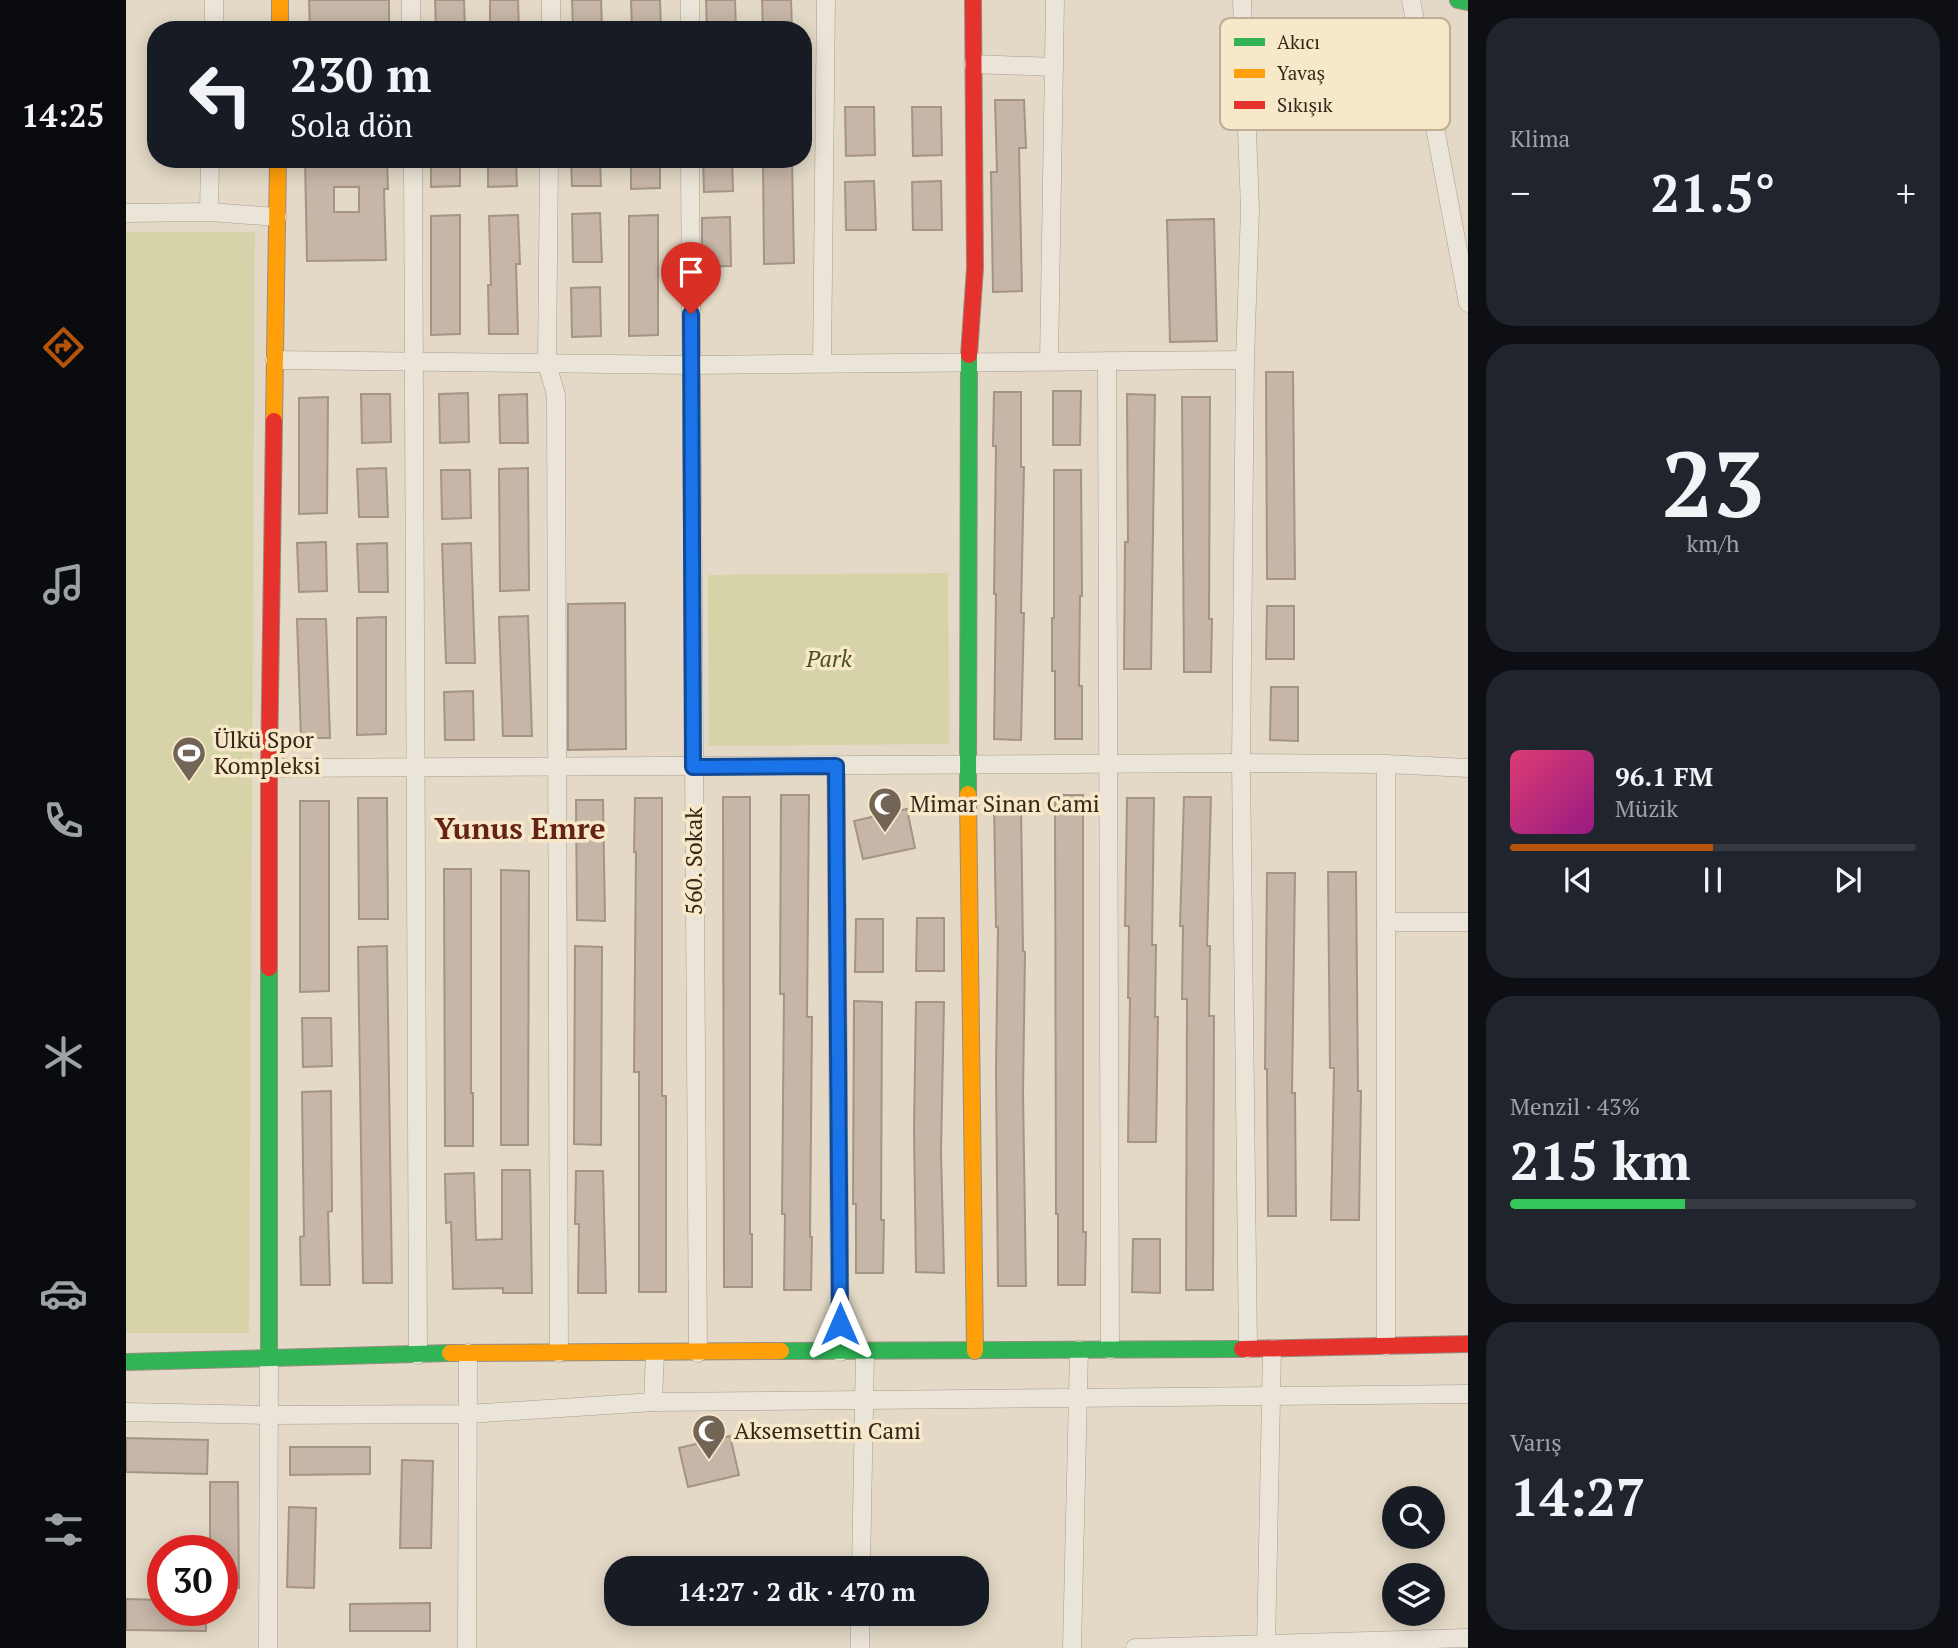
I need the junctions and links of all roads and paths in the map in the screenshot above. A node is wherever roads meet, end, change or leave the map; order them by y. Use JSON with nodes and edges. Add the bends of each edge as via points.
{"nodes":[{"id":1,"x":214,"y":0,"type":"edge"},
{"id":2,"x":280,"y":0,"type":"edge"},
{"id":3,"x":411,"y":0,"type":"edge"},
{"id":4,"x":551,"y":0,"type":"edge"},
{"id":5,"x":690,"y":0,"type":"edge"},
{"id":6,"x":826,"y":0,"type":"edge"},
{"id":7,"x":973,"y":0,"type":"edge"},
{"id":8,"x":1055,"y":0,"type":"edge"},
{"id":9,"x":1242,"y":0,"type":"edge"},
{"id":10,"x":1411,"y":0,"type":"edge"},
{"id":11,"x":1243,"y":18,"type":"edge"},
{"id":12,"x":1414,"y":18,"type":"edge"},
{"id":13,"x":214,"y":21,"type":"edge"},
{"id":14,"x":280,"y":21,"type":"edge"},
{"id":15,"x":411,"y":21,"type":"edge"},
{"id":16,"x":551,"y":21,"type":"edge"},
{"id":17,"x":690,"y":21,"type":"edge"},
{"id":18,"x":973,"y":65,"type":"junction"},
{"id":19,"x":1054,"y":67,"type":"junction"},
{"id":20,"x":1247,"y":130,"type":"edge"},
{"id":21,"x":1436,"y":130,"type":"edge"},
{"id":22,"x":210,"y":168,"type":"edge"},
{"id":23,"x":278,"y":168,"type":"edge"},
{"id":24,"x":413,"y":168,"type":"edge"},
{"id":25,"x":549,"y":168,"type":"edge"},
{"id":26,"x":691,"y":168,"type":"edge"},
{"id":27,"x":209,"y":212,"type":"junction"},
{"id":28,"x":126,"y":213,"type":"edge"},
{"id":29,"x":277,"y":217,"type":"junction"},
{"id":30,"x":1466,"y":283,"type":"edge"},
{"id":31,"x":1468,"y":303,"type":"edge"},
{"id":32,"x":275,"y":360,"type":"junction"},
{"id":33,"x":1245,"y":360,"type":"junction"},
{"id":34,"x":1049,"y":361,"type":"junction"},
{"id":35,"x":1107,"y":361,"type":"junction"},
{"id":36,"x":416,"y":362,"type":"junction"},
{"id":37,"x":969,"y":362,"type":"junction"},
{"id":38,"x":547,"y":363,"type":"junction"},
{"id":39,"x":822,"y":363,"type":"junction"},
{"id":40,"x":691,"y":365,"type":"junction"},
{"id":41,"x":1241,"y":763,"type":"junction"},
{"id":42,"x":1110,"y":764,"type":"junction"},
{"id":43,"x":1386,"y":764,"type":"junction"},
{"id":44,"x":836,"y":766,"type":"junction"},
{"id":45,"x":968,"y":766,"type":"junction"},
{"id":46,"x":558,"y":767,"type":"junction"},
{"id":47,"x":693,"y":767,"type":"junction"},
{"id":48,"x":269,"y":768,"type":"junction"},
{"id":49,"x":416,"y":768,"type":"junction"},
{"id":50,"x":1468,"y":768,"type":"edge"},
{"id":51,"x":1386,"y":922,"type":"junction"},
{"id":52,"x":1468,"y":922,"type":"edge"},
{"id":53,"x":1468,"y":1344,"type":"edge"},
{"id":54,"x":1387,"y":1346,"type":"junction"},
{"id":55,"x":1248,"y":1349,"type":"junction"},
{"id":56,"x":1272,"y":1349,"type":"junction"},
{"id":57,"x":1079,"y":1350,"type":"junction"},
{"id":58,"x":1110,"y":1350,"type":"junction"},
{"id":59,"x":975,"y":1351,"type":"junction"},
{"id":60,"x":840,"y":1352,"type":"junction"},
{"id":61,"x":865,"y":1352,"type":"junction"},
{"id":62,"x":468,"y":1353,"type":"junction"},
{"id":63,"x":559,"y":1353,"type":"junction"},
{"id":64,"x":655,"y":1353,"type":"junction"},
{"id":65,"x":698,"y":1353,"type":"junction"},
{"id":66,"x":418,"y":1355,"type":"junction"},
{"id":67,"x":269,"y":1358,"type":"junction"},
{"id":68,"x":126,"y":1362,"type":"edge"},
{"id":69,"x":1271,"y":1394,"type":"junction"},
{"id":70,"x":1468,"y":1394,"type":"edge"},
{"id":71,"x":864,"y":1398,"type":"junction"},
{"id":72,"x":1078,"y":1398,"type":"junction"},
{"id":73,"x":653,"y":1402,"type":"junction"},
{"id":74,"x":126,"y":1412,"type":"edge"},
{"id":75,"x":468,"y":1413,"type":"junction"},
{"id":76,"x":269,"y":1415,"type":"junction"},
{"id":77,"x":861,"y":1556,"type":"edge"},
{"id":78,"x":860,"y":1626,"type":"edge"},
{"id":79,"x":1468,"y":1638,"type":"edge"},
{"id":80,"x":1266,"y":1646,"type":"edge"},
{"id":81,"x":268,"y":1648,"type":"edge"},
{"id":82,"x":467,"y":1648,"type":"edge"},
{"id":83,"x":860,"y":1648,"type":"edge"},
{"id":84,"x":1072,"y":1648,"type":"edge"},
{"id":85,"x":1135,"y":1648,"type":"edge"}],
"edges":[{"from":1,"to":13,"type":"street"},
{"from":2,"to":14,"type":"street"},
{"from":3,"to":15,"type":"street"},
{"from":4,"to":16,"type":"street"},
{"from":5,"to":17,"type":"street"},
{"from":6,"to":39,"type":"street"},
{"from":7,"to":18,"type":"street"},
{"from":8,"to":19,"type":"street"},
{"from":9,"to":11,"type":"street"},
{"from":10,"to":12,"type":"street"},
{"from":18,"to":19,"type":"street"},
{"from":18,"to":37,"type":"street","via":[[975,268]]},
{"from":19,"to":34,"type":"street"},
{"from":20,"to":33,"type":"street","via":[[1250,209]]},
{"from":21,"to":30,"type":"street"},
{"from":22,"to":27,"type":"street"},
{"from":23,"to":29,"type":"street"},
{"from":24,"to":36,"type":"street"},
{"from":25,"to":38,"type":"street"},
{"from":26,"to":40,"type":"street","name":"560. Sokak"},
{"from":27,"to":28,"type":"street"},
{"from":27,"to":29,"type":"street"},
{"from":29,"to":32,"type":"street"},
{"from":30,"to":31,"type":"street"},
{"from":32,"to":36,"type":"street"},
{"from":32,"to":48,"type":"street"},
{"from":33,"to":35,"type":"street"},
{"from":33,"to":41,"type":"street"},
{"from":34,"to":35,"type":"street"},
{"from":34,"to":37,"type":"street"},
{"from":35,"to":42,"type":"street"},
{"from":36,"to":38,"type":"street"},
{"from":36,"to":49,"type":"street"},
{"from":37,"to":39,"type":"street"},
{"from":37,"to":45,"type":"street"},
{"from":38,"to":40,"type":"street"},
{"from":38,"to":46,"type":"street","via":[[556,394]]},
{"from":39,"to":40,"type":"street"},
{"from":40,"to":47,"type":"street","name":"560. Sokak"},
{"from":41,"to":42,"type":"street"},
{"from":41,"to":43,"type":"street"},
{"from":41,"to":55,"type":"street"},
{"from":42,"to":45,"type":"street"},
{"from":42,"to":58,"type":"street"},
{"from":43,"to":50,"type":"street"},
{"from":43,"to":51,"type":"street"},
{"from":44,"to":45,"type":"street"},
{"from":44,"to":47,"type":"street"},
{"from":44,"to":60,"type":"street"},
{"from":45,"to":59,"type":"street"},
{"from":46,"to":47,"type":"street"},
{"from":46,"to":49,"type":"street"},
{"from":46,"to":63,"type":"street"},
{"from":47,"to":65,"type":"street","name":"560. Sokak"},
{"from":48,"to":49,"type":"street"},
{"from":48,"to":67,"type":"street"},
{"from":49,"to":66,"type":"street"},
{"from":51,"to":52,"type":"street"},
{"from":51,"to":54,"type":"street"},
{"from":53,"to":54,"type":"street"},
{"from":54,"to":56,"type":"street"},
{"from":55,"to":56,"type":"street"},
{"from":55,"to":58,"type":"street"},
{"from":56,"to":69,"type":"street"},
{"from":57,"to":58,"type":"street"},
{"from":57,"to":59,"type":"street"},
{"from":57,"to":72,"type":"street"},
{"from":59,"to":61,"type":"street"},
{"from":60,"to":61,"type":"street"},
{"from":60,"to":65,"type":"street"},
{"from":61,"to":71,"type":"street"},
{"from":62,"to":63,"type":"street"},
{"from":62,"to":66,"type":"street"},
{"from":62,"to":75,"type":"street"},
{"from":63,"to":64,"type":"street"},
{"from":64,"to":65,"type":"street"},
{"from":64,"to":73,"type":"street"},
{"from":66,"to":67,"type":"street"},
{"from":67,"to":68,"type":"street"},
{"from":67,"to":76,"type":"street"},
{"from":69,"to":70,"type":"street"},
{"from":69,"to":72,"type":"street"},
{"from":69,"to":80,"type":"street"},
{"from":71,"to":72,"type":"street"},
{"from":71,"to":73,"type":"street"},
{"from":71,"to":77,"type":"street"},
{"from":72,"to":84,"type":"street"},
{"from":73,"to":75,"type":"street"},
{"from":74,"to":76,"type":"street"},
{"from":75,"to":76,"type":"street"},
{"from":75,"to":82,"type":"street"},
{"from":76,"to":81,"type":"street"},
{"from":78,"to":83,"type":"street"},
{"from":79,"to":80,"type":"street"},
{"from":80,"to":85,"type":"street"}]}
